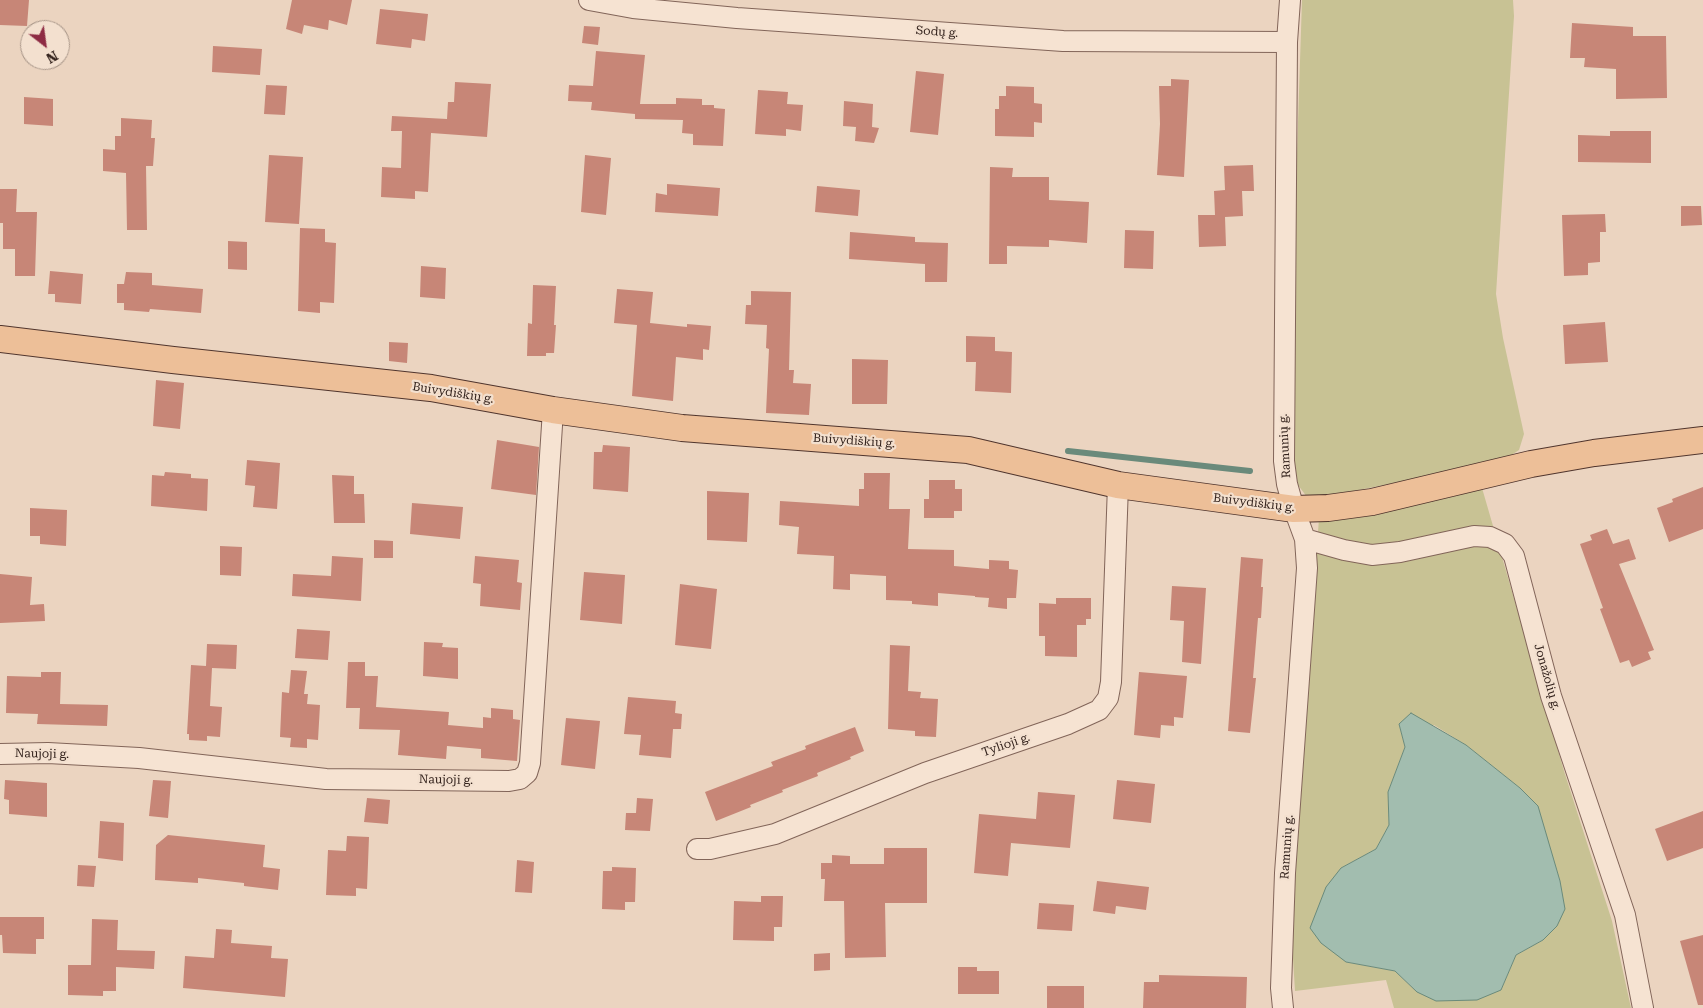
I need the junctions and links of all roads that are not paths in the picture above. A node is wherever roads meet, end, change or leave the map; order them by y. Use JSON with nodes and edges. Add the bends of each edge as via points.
{"nodes":[{"id":1,"x":589,"y":0,"type":"edge"},
{"id":2,"x":1290,"y":0,"type":"edge"},
{"id":3,"x":1287,"y":42,"type":"junction"},
{"id":4,"x":5,"y":340,"type":"edge"},
{"id":5,"x":553,"y":410,"type":"junction"},
{"id":6,"x":1703,"y":440,"type":"edge"},
{"id":7,"x":1118,"y":485,"type":"junction"},
{"id":8,"x":1294,"y":509,"type":"junction"},
{"id":9,"x":1305,"y":539,"type":"junction"},
{"id":10,"x":0,"y":754,"type":"edge"},
{"id":11,"x":697,"y":850,"type":"dead end"},
{"id":12,"x":1282,"y":1008,"type":"edge"},
{"id":13,"x":1643,"y":1008,"type":"edge"}],
"edges":[{"from":1,"to":3,"type":"street","name":"Sodų g.","via":[[633,8],[737,18],[1063,41]]},
{"from":2,"to":3,"type":"street","name":"Ramunių g."},
{"from":3,"to":8,"type":"street","name":"Ramunių g.","via":[[1284,461]]},
{"from":4,"to":5,"type":"main road","name":"Buivydiškių g.","via":[[431,388]]},
{"from":5,"to":7,"type":"main road","name":"Buivydiškių g.","via":[[682,428],[968,450]]},
{"from":5,"to":10,"type":"street","name":"Naujoji g.","via":[[530,763],[527,773],[520,778],[508,781],[326,779],[139,758]]},
{"from":6,"to":8,"type":"main road","name":"Buivydiškių g.","via":[[1531,464],[1372,502]]},
{"from":7,"to":8,"type":"main road","name":"Buivydiškių g."},
{"from":7,"to":11,"type":"street","name":"Tylioji g.","via":[[1111,682],[1108,698],[1099,710],[1068,724],[925,773],[775,834]]},
{"from":8,"to":9,"type":"street","name":"Ramunių g."},
{"from":9,"to":12,"type":"street","name":"Ramunių g.","via":[[1307,568],[1285,873]]},
{"from":9,"to":13,"type":"street","name":"Jonažolių g.","via":[[1372,555],[1474,536],[1490,537],[1505,544],[1514,556],[1551,696],[1625,916]]}]}
